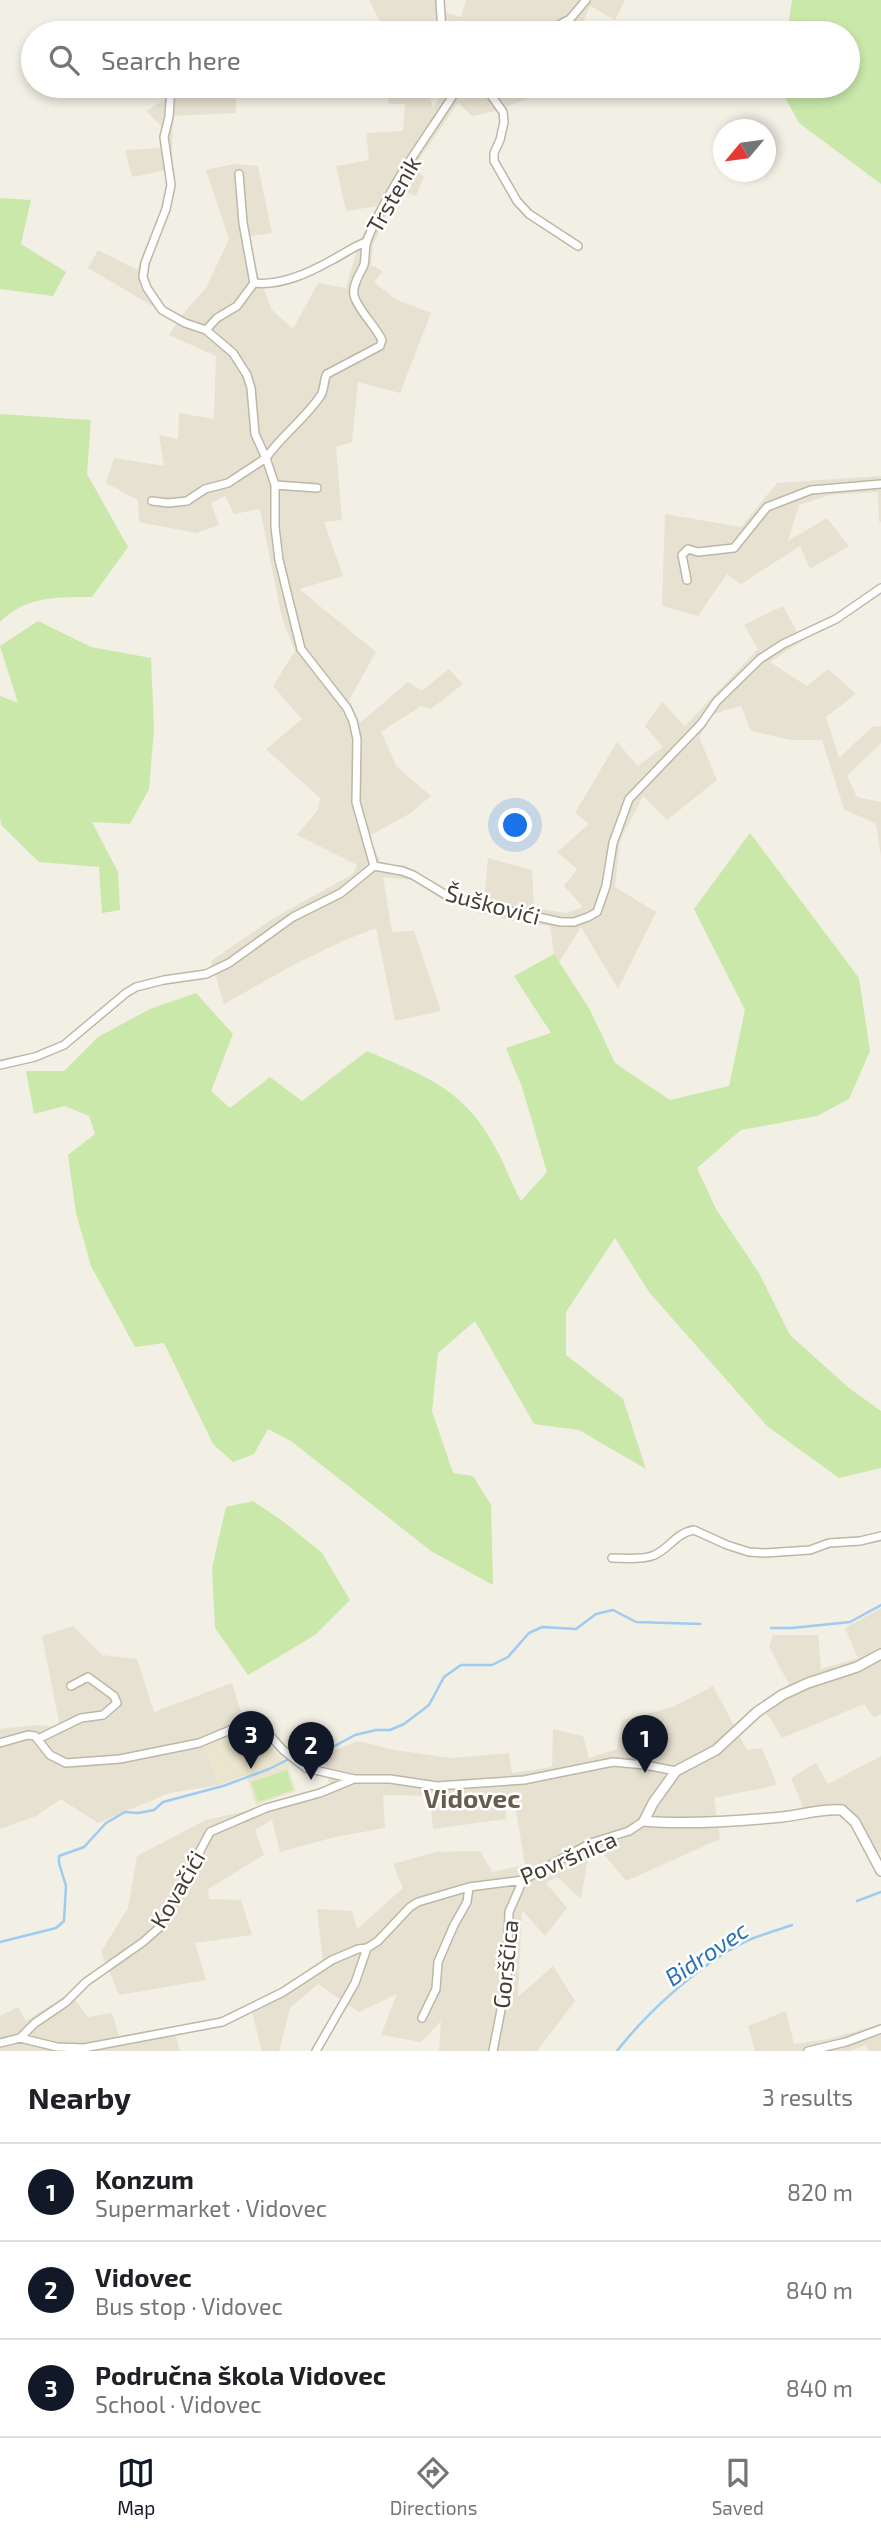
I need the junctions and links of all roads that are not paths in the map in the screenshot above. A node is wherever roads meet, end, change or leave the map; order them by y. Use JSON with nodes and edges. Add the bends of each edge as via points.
{"nodes":[{"id":1,"x":440,"y":0,"type":"edge"},
{"id":2,"x":586,"y":0,"type":"edge"},
{"id":3,"x":441,"y":21,"type":"edge"},
{"id":4,"x":566,"y":21,"type":"edge"},
{"id":5,"x":171,"y":98,"type":"edge"},
{"id":6,"x":451,"y":98,"type":"edge"},
{"id":7,"x":493,"y":98,"type":"edge"},
{"id":8,"x":239,"y":174,"type":"dead end"},
{"id":9,"x":366,"y":242,"type":"junction"},
{"id":10,"x":578,"y":246,"type":"dead end"},
{"id":11,"x":254,"y":283,"type":"junction"},
{"id":12,"x":206,"y":330,"type":"junction"},
{"id":13,"x":266,"y":458,"type":"junction"},
{"id":14,"x":881,"y":484,"type":"edge"},
{"id":15,"x":275,"y":485,"type":"junction"},
{"id":16,"x":317,"y":488,"type":"dead end"},
{"id":17,"x":152,"y":501,"type":"dead end"},
{"id":18,"x":687,"y":580,"type":"dead end"},
{"id":19,"x":881,"y":588,"type":"edge"},
{"id":20,"x":374,"y":866,"type":"junction"},
{"id":21,"x":0,"y":1065,"type":"edge"},
{"id":22,"x":881,"y":1536,"type":"edge"},
{"id":23,"x":612,"y":1558,"type":"dead end"},
{"id":24,"x":881,"y":1654,"type":"edge"},
{"id":25,"x":72,"y":1686,"type":"dead end"},
{"id":26,"x":38,"y":1739,"type":"junction"},
{"id":27,"x":0,"y":1743,"type":"edge"},
{"id":28,"x":676,"y":1771,"type":"junction"},
{"id":29,"x":354,"y":1779,"type":"junction"},
{"id":30,"x":644,"y":1821,"type":"junction"},
{"id":31,"x":881,"y":1871,"type":"edge"},
{"id":32,"x":523,"y":1880,"type":"junction"},
{"id":33,"x":469,"y":1887,"type":"junction"},
{"id":34,"x":367,"y":1948,"type":"junction"},
{"id":35,"x":422,"y":2018,"type":"dead end"},
{"id":36,"x":881,"y":2029,"type":"edge"},
{"id":37,"x":19,"y":2038,"type":"junction"},
{"id":38,"x":0,"y":2043,"type":"edge"},
{"id":39,"x":316,"y":2051,"type":"edge"},
{"id":40,"x":492,"y":2051,"type":"edge"},
{"id":41,"x":808,"y":2051,"type":"edge"}],
"edges":[{"from":1,"to":3,"type":"street"},
{"from":2,"to":4,"type":"street"},
{"from":5,"to":12,"type":"street","via":[[164,137],[171,185],[143,277],[162,310]]},
{"from":6,"to":9,"type":"street","name":"Trstenik","via":[[390,191]]},
{"from":7,"to":10,"type":"street","via":[[504,122],[494,161],[529,214]]},
{"from":8,"to":11,"type":"street"},
{"from":9,"to":11,"type":"street","via":[[298,276]]},
{"from":9,"to":13,"type":"street","name":"Trstenik","via":[[354,296],[379,332],[380,346],[327,374],[320,397]]},
{"from":11,"to":12,"type":"street","via":[[237,306]]},
{"from":12,"to":13,"type":"street","via":[[233,353],[247,374],[255,433]]},
{"from":13,"to":15,"type":"street"},
{"from":13,"to":17,"type":"street","name":"Trstenik","via":[[228,483],[205,489],[187,501]]},
{"from":14,"to":18,"type":"street","via":[[811,491],[767,508],[734,548],[688,549],[682,555]]},
{"from":15,"to":16,"type":"street"},
{"from":15,"to":20,"type":"street","via":[[279,560],[301,649],[353,722],[356,802]]},
{"from":19,"to":20,"type":"street","name":"Šuškovići","via":[[836,619],[760,659],[629,799],[597,912],[588,917],[561,922],[451,898],[412,874]]},
{"from":20,"to":21,"type":"street","via":[[341,894],[293,917],[229,963],[188,978],[136,987],[64,1045]]},
{"from":22,"to":23,"type":"street","via":[[810,1550],[765,1553],[727,1545],[694,1530],[680,1534],[653,1556]]},
{"from":24,"to":28,"type":"street","via":[[782,1695],[716,1750]]},
{"from":25,"to":26,"type":"street","via":[[88,1676],[117,1703],[103,1715],[81,1718]]},
{"from":26,"to":27,"type":"street","via":[[28,1735]]},
{"from":26,"to":29,"type":"street","via":[[50,1755],[66,1763],[120,1759],[199,1743],[247,1723],[265,1730],[306,1768]]},
{"from":28,"to":29,"type":"street","via":[[613,1762],[482,1784],[437,1786]]},
{"from":28,"to":30,"type":"street","name":"Površnica"},
{"from":29,"to":37,"type":"street","name":"Kovačići","via":[[210,1832],[160,1927]]},
{"from":30,"to":31,"type":"street","via":[[786,1817],[842,1810],[855,1822]]},
{"from":30,"to":32,"type":"street","name":"Površnica"},
{"from":32,"to":33,"type":"street","name":"Površnica"},
{"from":32,"to":40,"type":"street","name":"Gorščica","via":[[509,1912],[507,1979]]},
{"from":33,"to":34,"type":"street","name":"Površnica","via":[[418,1902]]},
{"from":33,"to":35,"type":"street","via":[[467,1902],[438,1962],[436,1989]]},
{"from":34,"to":37,"type":"street","via":[[332,1960],[242,2014],[202,2027],[84,2048]]},
{"from":34,"to":39,"type":"street","via":[[355,1983]]},
{"from":36,"to":41,"type":"street"},
{"from":37,"to":38,"type":"street"}]}
